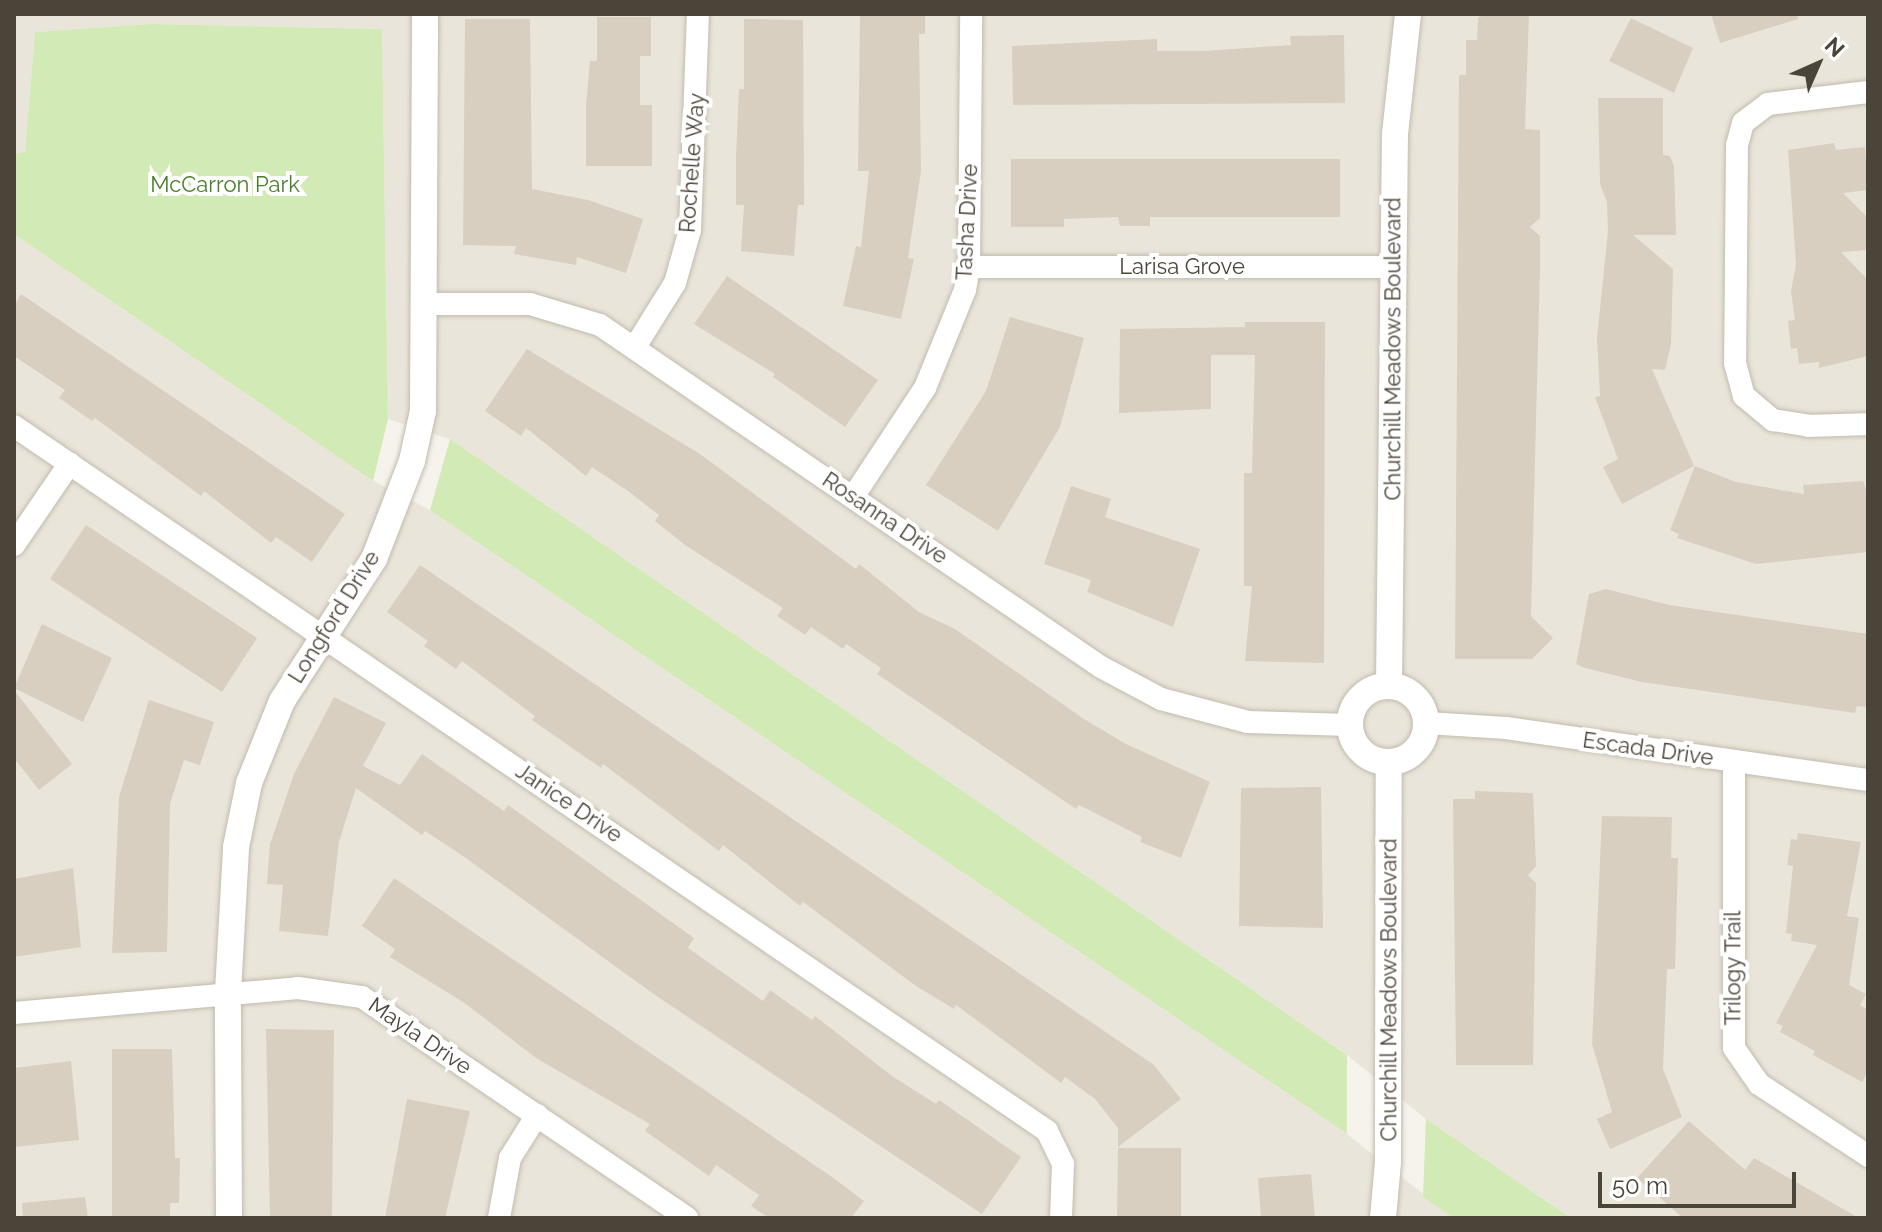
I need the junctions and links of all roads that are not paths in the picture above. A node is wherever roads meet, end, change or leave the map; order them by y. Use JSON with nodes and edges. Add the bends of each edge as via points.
{"nodes":[{"id":1,"x":425,"y":14,"type":"edge"},
{"id":2,"x":698,"y":14,"type":"edge"},
{"id":3,"x":971,"y":14,"type":"edge"},
{"id":4,"x":1408,"y":14,"type":"edge"},
{"id":5,"x":1868,"y":92,"type":"edge"},
{"id":6,"x":969,"y":267,"type":"junction"},
{"id":7,"x":1394,"y":267,"type":"junction"},
{"id":8,"x":425,"y":304,"type":"junction"},
{"id":9,"x":635,"y":347,"type":"junction"},
{"id":10,"x":1868,"y":424,"type":"edge"},
{"id":11,"x":14,"y":426,"type":"edge"},
{"id":12,"x":70,"y":463,"type":"junction"},
{"id":13,"x":853,"y":497,"type":"junction"},
{"id":14,"x":14,"y":545,"type":"edge"},
{"id":15,"x":324,"y":636,"type":"junction"},
{"id":16,"x":1389,"y":686,"type":"junction"},
{"id":17,"x":1427,"y":723,"type":"junction"},
{"id":18,"x":1350,"y":725,"type":"junction"},
{"id":19,"x":1734,"y":761,"type":"junction"},
{"id":20,"x":1389,"y":763,"type":"junction"},
{"id":21,"x":1868,"y":780,"type":"edge"},
{"id":22,"x":228,"y":992,"type":"junction"},
{"id":23,"x":14,"y":1013,"type":"edge"},
{"id":24,"x":537,"y":1115,"type":"junction"},
{"id":25,"x":1868,"y":1156,"type":"edge"},
{"id":26,"x":229,"y":1218,"type":"edge"},
{"id":27,"x":499,"y":1218,"type":"edge"},
{"id":28,"x":687,"y":1218,"type":"edge"},
{"id":29,"x":1061,"y":1218,"type":"edge"},
{"id":30,"x":1383,"y":1218,"type":"edge"}],
"edges":[{"from":1,"to":8,"type":"street","name":"Longford Drive"},
{"from":2,"to":9,"type":"street","name":"Rochelle Way","via":[[690,230],[675,283]]},
{"from":3,"to":6,"type":"street","name":"Tasha Drive"},
{"from":4,"to":7,"type":"street","name":"Churchill Meadows Boulevard","via":[[1395,134]]},
{"from":5,"to":10,"type":"street","via":[[1768,104],[1743,123],[1737,145],[1735,348],[1739,386],[1761,414],[1809,426]]},
{"from":6,"to":7,"type":"street","name":"Larisa Grove"},
{"from":6,"to":13,"type":"street","name":"Tasha Drive","via":[[925,388]]},
{"from":7,"to":16,"type":"street","name":"Churchill Meadows Boulevard"},
{"from":8,"to":9,"type":"street","name":"Rosanna Drive","via":[[549,307],[600,325]]},
{"from":8,"to":15,"type":"street","name":"Longford Drive","via":[[423,411],[412,461],[374,559]]},
{"from":9,"to":13,"type":"street","name":"Rosanna Drive"},
{"from":11,"to":12,"type":"street","name":"Janice Drive"},
{"from":12,"to":14,"type":"street"},
{"from":12,"to":15,"type":"street","name":"Janice Drive"},
{"from":13,"to":18,"type":"street","name":"Rosanna Drive","via":[[1101,667],[1161,699],[1248,722]]},
{"from":15,"to":22,"type":"street","name":"Longford Drive","via":[[282,701],[249,783],[236,847]]},
{"from":15,"to":29,"type":"street","name":"Janice Drive","via":[[1047,1131],[1063,1164]]},
{"from":16,"to":17,"type":"street","via":[[1416,697]]},
{"from":16,"to":18,"type":"street","via":[[1361,697]]},
{"from":17,"to":19,"type":"street","name":"Escada Drive","via":[[1506,728]]},
{"from":17,"to":20,"type":"street","via":[[1420,746]]},
{"from":18,"to":20,"type":"street","via":[[1362,752]]},
{"from":19,"to":21,"type":"street","name":"Escada Drive"},
{"from":19,"to":25,"type":"street","name":"Trilogy Trail","via":[[1734,1048],[1759,1084]]},
{"from":20,"to":30,"type":"street","name":"Churchill Meadows Boulevard","via":[[1388,1162]]},
{"from":22,"to":23,"type":"street","name":"Mayla Drive"},
{"from":22,"to":24,"type":"street","name":"Mayla Drive","via":[[298,988],[362,997]]},
{"from":22,"to":26,"type":"street","name":"Longford Drive"},
{"from":24,"to":27,"type":"street","via":[[510,1158]]},
{"from":24,"to":28,"type":"street","name":"Mayla Drive"}]}
